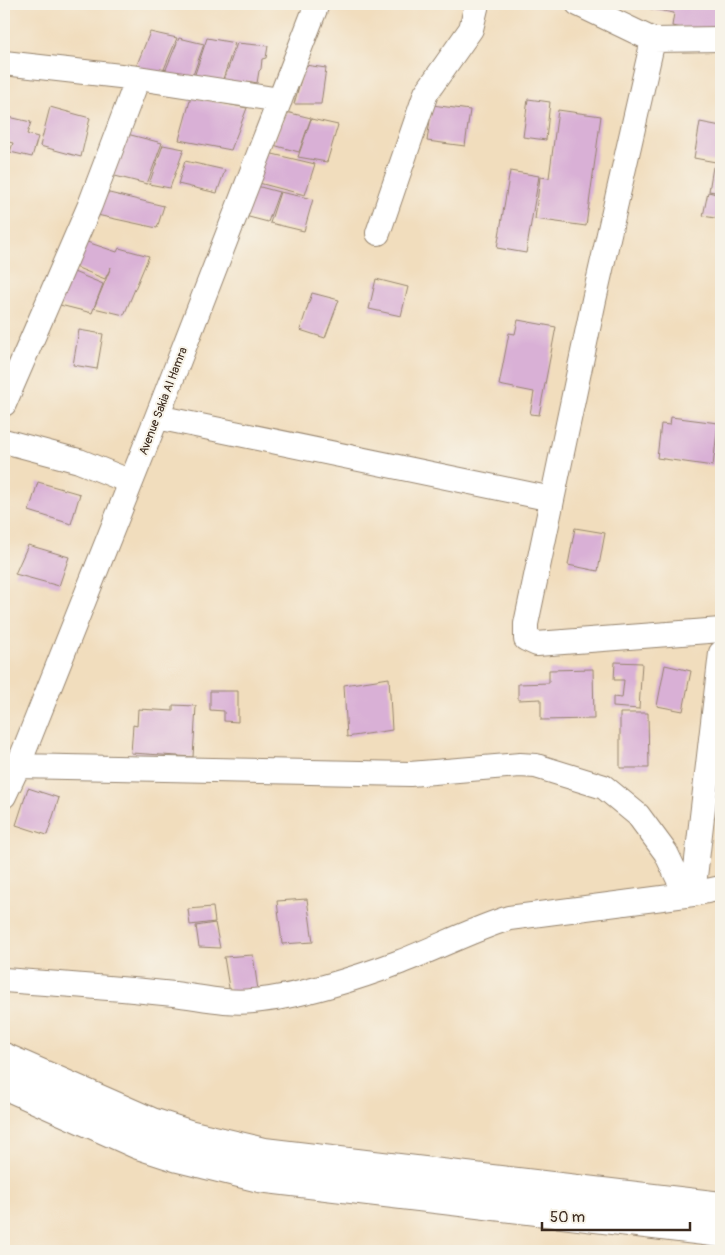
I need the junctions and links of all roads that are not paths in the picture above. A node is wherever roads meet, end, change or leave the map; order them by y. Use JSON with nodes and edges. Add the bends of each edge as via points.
{"nodes":[{"id":1,"x":317,"y":4,"type":"edge"},
{"id":2,"x":477,"y":4,"type":"edge"},
{"id":3,"x":578,"y":4,"type":"edge"},
{"id":4,"x":721,"y":39,"type":"edge"},
{"id":5,"x":653,"y":40,"type":"junction"},
{"id":6,"x":4,"y":63,"type":"edge"},
{"id":7,"x":138,"y":78,"type":"junction"},
{"id":8,"x":280,"y":100,"type":"junction"},
{"id":9,"x":378,"y":233,"type":"dead end"},
{"id":10,"x":4,"y":404,"type":"edge"},
{"id":11,"x":157,"y":417,"type":"junction"},
{"id":12,"x":4,"y":441,"type":"edge"},
{"id":13,"x":131,"y":482,"type":"junction"},
{"id":14,"x":552,"y":499,"type":"junction"},
{"id":15,"x":721,"y":630,"type":"edge"},
{"id":16,"x":721,"y":653,"type":"edge"},
{"id":17,"x":18,"y":766,"type":"junction"},
{"id":18,"x":4,"y":796,"type":"edge"},
{"id":19,"x":721,"y":888,"type":"edge"},
{"id":20,"x":689,"y":895,"type":"junction"},
{"id":21,"x":4,"y":980,"type":"edge"},
{"id":22,"x":4,"y":1057,"type":"edge"},
{"id":23,"x":4,"y":1085,"type":"edge"},
{"id":24,"x":721,"y":1206,"type":"edge"},
{"id":25,"x":721,"y":1233,"type":"edge"}],
"edges":[{"from":1,"to":8,"type":"street","name":"Avenue Sakia Al Hamra"},
{"from":2,"to":9,"type":"street","via":[[471,30],[426,93]]},
{"from":3,"to":5,"type":"street"},
{"from":4,"to":5,"type":"street"},
{"from":5,"to":14,"type":"street"},
{"from":6,"to":7,"type":"street"},
{"from":7,"to":8,"type":"street"},
{"from":7,"to":10,"type":"street","via":[[90,205]]},
{"from":8,"to":11,"type":"street","name":"Avenue Sakia Al Hamra"},
{"from":11,"to":13,"type":"street","name":"Avenue Sakia Al Hamra"},
{"from":11,"to":14,"type":"street"},
{"from":12,"to":13,"type":"street","via":[[78,461]]},
{"from":13,"to":17,"type":"street","name":"Avenue Sakia Al Hamra"},
{"from":14,"to":15,"type":"street","via":[[526,624],[526,639],[530,643]]},
{"from":16,"to":20,"type":"street"},
{"from":17,"to":18,"type":"street","name":"Avenue Sakia Al Hamra"},
{"from":17,"to":20,"type":"street","via":[[410,774],[536,766],[604,787],[638,815],[666,853]]},
{"from":19,"to":20,"type":"street"},
{"from":20,"to":21,"type":"street","via":[[509,918],[359,976],[253,1001],[211,1000],[168,993]]},
{"from":22,"to":24,"type":"street","via":[[152,1122],[264,1152]]},
{"from":23,"to":25,"type":"street","via":[[138,1145],[259,1178]]}]}
